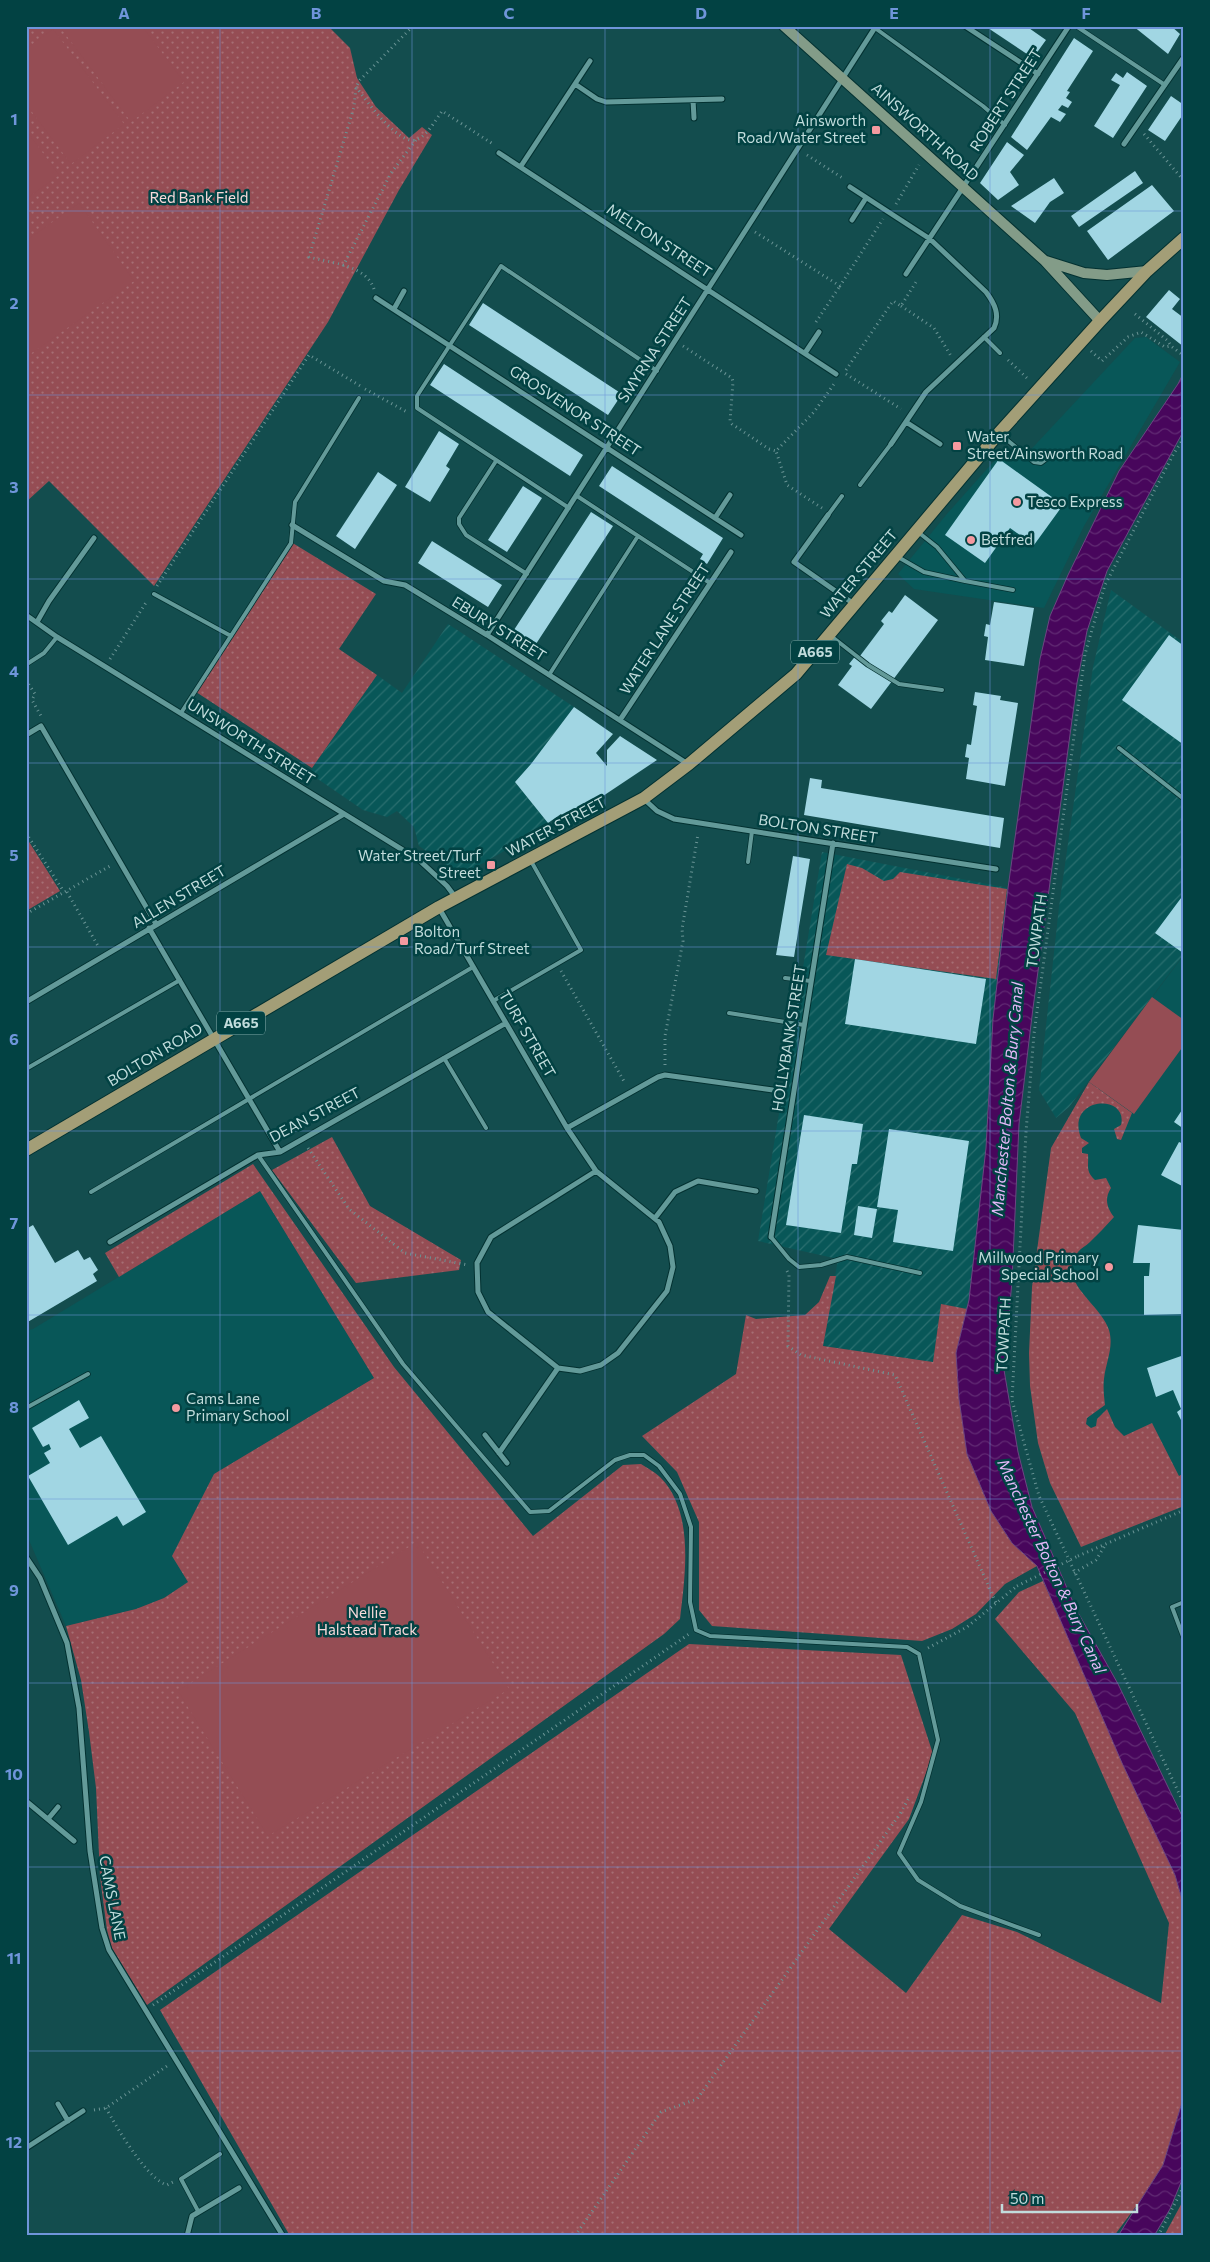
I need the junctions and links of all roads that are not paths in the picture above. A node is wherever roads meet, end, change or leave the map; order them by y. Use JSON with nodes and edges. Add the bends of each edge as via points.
{"nodes":[{"id":1,"x":784,"y":26,"type":"edge"},
{"id":2,"x":965,"y":26,"type":"edge"},
{"id":3,"x":1076,"y":26,"type":"edge"},
{"id":4,"x":876,"y":27,"type":"edge"},
{"id":5,"x":1068,"y":27,"type":"edge"},
{"id":6,"x":1184,"y":57,"type":"edge"},
{"id":7,"x":590,"y":62,"type":"dead end"},
{"id":8,"x":1038,"y":74,"type":"junction"},
{"id":9,"x":843,"y":78,"type":"junction"},
{"id":10,"x":575,"y":84,"type":"junction"},
{"id":11,"x":1165,"y":85,"type":"junction"},
{"id":12,"x":722,"y":99,"type":"dead end"},
{"id":13,"x":693,"y":100,"type":"junction"},
{"id":14,"x":694,"y":118,"type":"dead end"},
{"id":15,"x":1005,"y":125,"type":"junction"},
{"id":16,"x":1124,"y":144,"type":"dead end"},
{"id":17,"x":499,"y":153,"type":"road end"},
{"id":18,"x":521,"y":166,"type":"junction"},
{"id":19,"x":850,"y":187,"type":"road end"},
{"id":20,"x":964,"y":188,"type":"junction"},
{"id":21,"x":866,"y":198,"type":"junction"},
{"id":22,"x":852,"y":220,"type":"dead end"},
{"id":23,"x":1184,"y":238,"type":"edge"},
{"id":24,"x":930,"y":239,"type":"junction"},
{"id":25,"x":1045,"y":261,"type":"junction"},
{"id":26,"x":1147,"y":271,"type":"junction"},
{"id":27,"x":906,"y":274,"type":"road end"},
{"id":28,"x":709,"y":289,"type":"junction"},
{"id":29,"x":404,"y":291,"type":"dead end"},
{"id":30,"x":376,"y":298,"type":"road end"},
{"id":31,"x":394,"y":309,"type":"junction"},
{"id":32,"x":1100,"y":321,"type":"junction"},
{"id":33,"x":820,"y":332,"type":"road end"},
{"id":34,"x":984,"y":337,"type":"junction"},
{"id":35,"x":450,"y":345,"type":"junction"},
{"id":36,"x":1000,"y":352,"type":"road end"},
{"id":37,"x":805,"y":353,"type":"junction"},
{"id":38,"x":657,"y":370,"type":"junction"},
{"id":39,"x":836,"y":374,"type":"road end"},
{"id":40,"x":359,"y":398,"type":"road end"},
{"id":41,"x":906,"y":422,"type":"junction"},
{"id":42,"x":1000,"y":433,"type":"junction"},
{"id":43,"x":890,"y":444,"type":"joint"},
{"id":44,"x":940,"y":444,"type":"dead end"},
{"id":45,"x":608,"y":447,"type":"junction"},
{"id":46,"x":1053,"y":454,"type":"dead end"},
{"id":47,"x":496,"y":461,"type":"junction"},
{"id":48,"x":860,"y":485,"type":"dead end"},
{"id":49,"x":730,"y":494,"type":"dead end"},
{"id":50,"x":577,"y":496,"type":"junction"},
{"id":51,"x":842,"y":496,"type":"dead end"},
{"id":52,"x":569,"y":508,"type":"junction"},
{"id":53,"x":829,"y":514,"type":"joint"},
{"id":54,"x":715,"y":518,"type":"junction"},
{"id":55,"x":292,"y":525,"type":"junction"},
{"id":56,"x":917,"y":530,"type":"junction"},
{"id":57,"x":741,"y":535,"type":"dead end"},
{"id":58,"x":638,"y":536,"type":"junction"},
{"id":59,"x":94,"y":538,"type":"dead end"},
{"id":60,"x":731,"y":552,"type":"dead end"},
{"id":61,"x":896,"y":555,"type":"junction"},
{"id":62,"x":527,"y":574,"type":"junction"},
{"id":63,"x":965,"y":581,"type":"junction"},
{"id":64,"x":710,"y":583,"type":"junction"},
{"id":65,"x":1013,"y":590,"type":"dead end"},
{"id":66,"x":154,"y":594,"type":"road end"},
{"id":67,"x":854,"y":605,"type":"junction"},
{"id":68,"x":26,"y":615,"type":"edge"},
{"id":69,"x":37,"y":622,"type":"junction"},
{"id":70,"x":488,"y":635,"type":"junction"},
{"id":71,"x":829,"y":635,"type":"junction"},
{"id":72,"x":231,"y":636,"type":"junction"},
{"id":73,"x":57,"y":637,"type":"junction"},
{"id":74,"x":27,"y":664,"type":"edge"},
{"id":75,"x":549,"y":675,"type":"junction"},
{"id":76,"x":942,"y":690,"type":"dead end"},
{"id":77,"x":181,"y":713,"type":"junction"},
{"id":78,"x":620,"y":720,"type":"junction"},
{"id":79,"x":26,"y":735,"type":"edge"},
{"id":80,"x":1119,"y":748,"type":"dead end"},
{"id":81,"x":689,"y":764,"type":"junction"},
{"id":82,"x":644,"y":798,"type":"junction"},
{"id":83,"x":1184,"y":798,"type":"edge"},
{"id":84,"x":344,"y":814,"type":"junction"},
{"id":85,"x":752,"y":832,"type":"junction"},
{"id":86,"x":833,"y":843,"type":"junction"},
{"id":87,"x":530,"y":859,"type":"junction"},
{"id":88,"x":748,"y":862,"type":"dead end"},
{"id":89,"x":996,"y":869,"type":"dead end"},
{"id":90,"x":456,"y":898,"type":"junction"},
{"id":91,"x":439,"y":907,"type":"junction"},
{"id":92,"x":156,"y":924,"type":"junction"},
{"id":93,"x":149,"y":928,"type":"junction"},
{"id":94,"x":474,"y":968,"type":"junction"},
{"id":95,"x":785,"y":978,"type":"dead end"},
{"id":96,"x":180,"y":980,"type":"junction"},
{"id":97,"x":811,"y":981,"type":"junction"},
{"id":98,"x":494,"y":1001,"type":"junction"},
{"id":99,"x":26,"y":1002,"type":"edge"},
{"id":100,"x":729,"y":1013,"type":"dead end"},
{"id":101,"x":506,"y":1023,"type":"junction"},
{"id":102,"x":804,"y":1025,"type":"junction"},
{"id":103,"x":215,"y":1039,"type":"junction"},
{"id":104,"x":444,"y":1058,"type":"junction"},
{"id":105,"x":26,"y":1068,"type":"edge"},
{"id":106,"x":772,"y":1090,"type":"dead end"},
{"id":107,"x":249,"y":1099,"type":"junction"},
{"id":108,"x":486,"y":1128,"type":"dead end"},
{"id":109,"x":567,"y":1128,"type":"junction"},
{"id":110,"x":26,"y":1150,"type":"edge"},
{"id":111,"x":280,"y":1152,"type":"junction"},
{"id":112,"x":258,"y":1155,"type":"junction"},
{"id":113,"x":596,"y":1171,"type":"junction"},
{"id":114,"x":756,"y":1191,"type":"dead end"},
{"id":115,"x":91,"y":1192,"type":"dead end"},
{"id":116,"x":655,"y":1218,"type":"junction"},
{"id":117,"x":771,"y":1237,"type":"joint"},
{"id":118,"x":110,"y":1242,"type":"dead end"},
{"id":119,"x":920,"y":1273,"type":"dead end"},
{"id":120,"x":558,"y":1368,"type":"junction"},
{"id":121,"x":88,"y":1374,"type":"dead end"},
{"id":122,"x":26,"y":1408,"type":"edge"},
{"id":123,"x":485,"y":1435,"type":"dead end"},
{"id":124,"x":499,"y":1453,"type":"junction"},
{"id":125,"x":507,"y":1463,"type":"dead end"},
{"id":126,"x":26,"y":1557,"type":"edge"},
{"id":127,"x":1184,"y":1602,"type":"edge"},
{"id":128,"x":1184,"y":1639,"type":"edge"},
{"id":129,"x":26,"y":1801,"type":"edge"},
{"id":130,"x":58,"y":1807,"type":"dead end"},
{"id":131,"x":48,"y":1819,"type":"junction"},
{"id":132,"x":74,"y":1841,"type":"dead end"},
{"id":133,"x":1039,"y":1935,"type":"dead end"},
{"id":134,"x":58,"y":2104,"type":"dead end"},
{"id":135,"x":83,"y":2111,"type":"road end"},
{"id":136,"x":68,"y":2120,"type":"junction"},
{"id":137,"x":26,"y":2148,"type":"edge"},
{"id":138,"x":220,"y":2154,"type":"dead end"},
{"id":139,"x":239,"y":2188,"type":"dead end"},
{"id":140,"x":198,"y":2211,"type":"junction"},
{"id":141,"x":187,"y":2236,"type":"edge"},
{"id":142,"x":283,"y":2236,"type":"edge"}],
"edges":[{"from":1,"to":9,"type":"main road","name":"AINSWORTH ROAD"},
{"from":2,"to":8,"type":"street"},
{"from":3,"to":11,"type":"lane"},
{"from":4,"to":9,"type":"street","name":"SMYRNA STREET"},
{"from":4,"to":15,"type":"lane"},
{"from":5,"to":8,"type":"street","name":"ROBERT STREET"},
{"from":6,"to":11,"type":"street"},
{"from":7,"to":10,"type":"street"},
{"from":8,"to":15,"type":"street","name":"ROBERT STREET"},
{"from":9,"to":20,"type":"main road","name":"AINSWORTH ROAD"},
{"from":9,"to":28,"type":"street","name":"SMYRNA STREET"},
{"from":10,"to":13,"type":"street","via":[[606,102]]},
{"from":10,"to":18,"type":"street"},
{"from":11,"to":16,"type":"street"},
{"from":12,"to":13,"type":"street"},
{"from":13,"to":14,"type":"street"},
{"from":15,"to":20,"type":"street","name":"ROBERT STREET"},
{"from":17,"to":18,"type":"street","name":"MELTON STREET"},
{"from":18,"to":28,"type":"street","name":"MELTON STREET"},
{"from":19,"to":21,"type":"street"},
{"from":20,"to":24,"type":"street"},
{"from":20,"to":25,"type":"main road","name":"AINSWORTH ROAD"},
{"from":21,"to":22,"type":"street"},
{"from":21,"to":24,"type":"street"},
{"from":23,"to":26,"type":"main road","name":"WATER STREET","number":"A665"},
{"from":24,"to":27,"type":"street"},
{"from":24,"to":34,"type":"street","via":[[994,303],[997,321]]},
{"from":25,"to":26,"type":"main road","name":"AINSWORTH ROAD","via":[[1084,273],[1107,275]]},
{"from":25,"to":32,"type":"main road","name":"AINSWORTH ROAD"},
{"from":26,"to":32,"type":"main road","name":"WATER STREET","number":"A665"},
{"from":28,"to":37,"type":"street","name":"MELTON STREET"},
{"from":28,"to":38,"type":"street","name":"SMYRNA STREET"},
{"from":29,"to":31,"type":"street"},
{"from":30,"to":31,"type":"street","name":"GROSVENOR STREET"},
{"from":31,"to":35,"type":"street","name":"GROSVENOR STREET"},
{"from":32,"to":42,"type":"main road","name":"WATER STREET","number":"A665"},
{"from":33,"to":37,"type":"street"},
{"from":34,"to":36,"type":"lane"},
{"from":34,"to":41,"type":"street","via":[[926,392]]},
{"from":35,"to":38,"type":"lane","via":[[501,266]]},
{"from":35,"to":45,"type":"street","name":"GROSVENOR STREET"},
{"from":35,"to":47,"type":"lane","via":[[417,396],[417,408]]},
{"from":37,"to":39,"type":"street","name":"MELTON STREET"},
{"from":38,"to":45,"type":"street","name":"SMYRNA STREET"},
{"from":40,"to":55,"type":"lane","via":[[295,502]]},
{"from":41,"to":43,"type":"street"},
{"from":41,"to":44,"type":"street"},
{"from":42,"to":46,"type":"lane","via":[[1034,462],[1041,463]]},
{"from":42,"to":56,"type":"main road","name":"WATER STREET","number":"A665"},
{"from":43,"to":48,"type":"lane"},
{"from":45,"to":50,"type":"street","name":"SMYRNA STREET"},
{"from":45,"to":54,"type":"street","name":"GROSVENOR STREET"},
{"from":47,"to":52,"type":"lane"},
{"from":47,"to":62,"type":"lane","via":[[458,524],[466,535]]},
{"from":49,"to":54,"type":"street"},
{"from":50,"to":52,"type":"street","name":"SMYRNA STREET"},
{"from":50,"to":58,"type":"lane"},
{"from":51,"to":53,"type":"lane"},
{"from":52,"to":62,"type":"street","name":"SMYRNA STREET"},
{"from":53,"to":67,"type":"street","via":[[794,562]]},
{"from":54,"to":57,"type":"street","name":"GROSVENOR STREET"},
{"from":55,"to":70,"type":"street","name":"EBURY STREET","via":[[384,582],[405,585]]},
{"from":55,"to":72,"type":"lane","via":[[290,543]]},
{"from":56,"to":61,"type":"main road","name":"WATER STREET","number":"A665"},
{"from":56,"to":63,"type":"lane","via":[[937,547]]},
{"from":58,"to":64,"type":"lane"},
{"from":58,"to":75,"type":"lane"},
{"from":59,"to":69,"type":"street"},
{"from":60,"to":64,"type":"street","name":"WATER LANE STREET"},
{"from":61,"to":63,"type":"lane","via":[[924,572]]},
{"from":61,"to":67,"type":"main road","name":"WATER STREET","number":"A665"},
{"from":62,"to":70,"type":"street","name":"SMYRNA STREET"},
{"from":63,"to":65,"type":"lane"},
{"from":64,"to":78,"type":"street","name":"WATER LANE STREET"},
{"from":66,"to":72,"type":"lane"},
{"from":67,"to":71,"type":"main road","name":"WATER STREET","number":"A665"},
{"from":68,"to":69,"type":"street","name":"UNSWORTH STREET"},
{"from":69,"to":73,"type":"street","name":"UNSWORTH STREET"},
{"from":70,"to":75,"type":"street","name":"EBURY STREET"},
{"from":71,"to":76,"type":"lane","via":[[899,684]]},
{"from":71,"to":81,"type":"main road","name":"WATER STREET","number":"A665","via":[[796,674]]},
{"from":72,"to":77,"type":"lane"},
{"from":73,"to":74,"type":"lane","via":[[44,653]]},
{"from":73,"to":77,"type":"street","name":"UNSWORTH STREET"},
{"from":75,"to":78,"type":"street","name":"EBURY STREET"},
{"from":77,"to":84,"type":"street","name":"UNSWORTH STREET"},
{"from":78,"to":81,"type":"street","name":"EBURY STREET"},
{"from":79,"to":92,"type":"street","via":[[41,726]]},
{"from":80,"to":83,"type":"lane"},
{"from":81,"to":82,"type":"main road","name":"WATER STREET","number":"A665"},
{"from":82,"to":85,"type":"street","name":"BOLTON STREET","via":[[664,816]]},
{"from":82,"to":87,"type":"main road","name":"WATER STREET","number":"A665"},
{"from":84,"to":90,"type":"street","name":"UNSWORTH STREET","via":[[419,860]]},
{"from":84,"to":92,"type":"street","name":"ALLEN STREET"},
{"from":85,"to":86,"type":"street","name":"BOLTON STREET"},
{"from":85,"to":88,"type":"lane"},
{"from":86,"to":89,"type":"street","name":"BOLTON STREET"},
{"from":86,"to":97,"type":"street","name":"HOLLYBANK STREET"},
{"from":87,"to":90,"type":"main road","name":"WATER STREET","number":"A665"},
{"from":87,"to":98,"type":"lane","via":[[580,950]]},
{"from":90,"to":91,"type":"main road","name":"BOLTON ROAD","number":"A665"},
{"from":91,"to":94,"type":"street","name":"TURF STREET"},
{"from":91,"to":103,"type":"main road","name":"BOLTON ROAD","number":"A665"},
{"from":92,"to":93,"type":"street","name":"ALLEN STREET"},
{"from":93,"to":96,"type":"street"},
{"from":93,"to":99,"type":"street","name":"ALLEN STREET"},
{"from":94,"to":98,"type":"street","name":"TURF STREET"},
{"from":94,"to":107,"type":"lane"},
{"from":95,"to":97,"type":"lane"},
{"from":96,"to":103,"type":"street"},
{"from":96,"to":105,"type":"lane"},
{"from":97,"to":102,"type":"street","name":"HOLLYBANK STREET"},
{"from":98,"to":101,"type":"street","name":"TURF STREET"},
{"from":100,"to":102,"type":"lane"},
{"from":101,"to":104,"type":"street","name":"DEAN STREET"},
{"from":101,"to":109,"type":"street","name":"TURF STREET"},
{"from":102,"to":117,"type":"street","name":"HOLLYBANK STREET"},
{"from":103,"to":107,"type":"street"},
{"from":103,"to":110,"type":"main road","name":"BOLTON ROAD","number":"A665"},
{"from":104,"to":108,"type":"lane"},
{"from":104,"to":111,"type":"street","name":"DEAN STREET"},
{"from":106,"to":109,"type":"street","via":[[665,1075]]},
{"from":107,"to":111,"type":"street"},
{"from":107,"to":115,"type":"lane"},
{"from":109,"to":113,"type":"street","name":"TURF STREET"},
{"from":111,"to":112,"type":"street","name":"DEAN STREET"},
{"from":112,"to":118,"type":"street","name":"DEAN STREET"},
{"from":112,"to":133,"type":"lane","via":[[403,1364],[530,1512],[549,1511],[615,1460],[644,1455],[659,1466],[680,1494],[691,1527],[690,1602],[696,1630],[710,1636],[907,1647],[919,1654],[938,1740],[921,1802],[899,1853],[918,1880],[960,1906]]},
{"from":113,"to":116,"type":"street","name":"TURF STREET"},
{"from":113,"to":120,"type":"street","via":[[491,1237],[477,1263],[478,1292],[488,1312]]},
{"from":114,"to":116,"type":"street","via":[[698,1181],[675,1192]]},
{"from":116,"to":120,"type":"street","via":[[670,1246],[673,1267],[667,1291],[618,1353],[601,1365],[580,1371]]},
{"from":117,"to":119,"type":"lane","via":[[799,1266],[821,1265],[847,1257]]},
{"from":120,"to":124,"type":"street"},
{"from":121,"to":122,"type":"lane"},
{"from":123,"to":124,"type":"street"},
{"from":124,"to":125,"type":"street"},
{"from":126,"to":142,"type":"street","name":"CAMS LANE","via":[[40,1578],[67,1643],[79,1708],[90,1851],[102,1928],[110,1950]]},
{"from":127,"to":128,"type":"lane","via":[[1172,1607]]},
{"from":129,"to":131,"type":"street"},
{"from":130,"to":131,"type":"street"},
{"from":131,"to":132,"type":"street"},
{"from":134,"to":136,"type":"street"},
{"from":135,"to":136,"type":"street"},
{"from":136,"to":137,"type":"street"},
{"from":138,"to":140,"type":"lane","via":[[180,2179]]},
{"from":139,"to":140,"type":"street"},
{"from":140,"to":141,"type":"street","via":[[192,2216]]}]}
